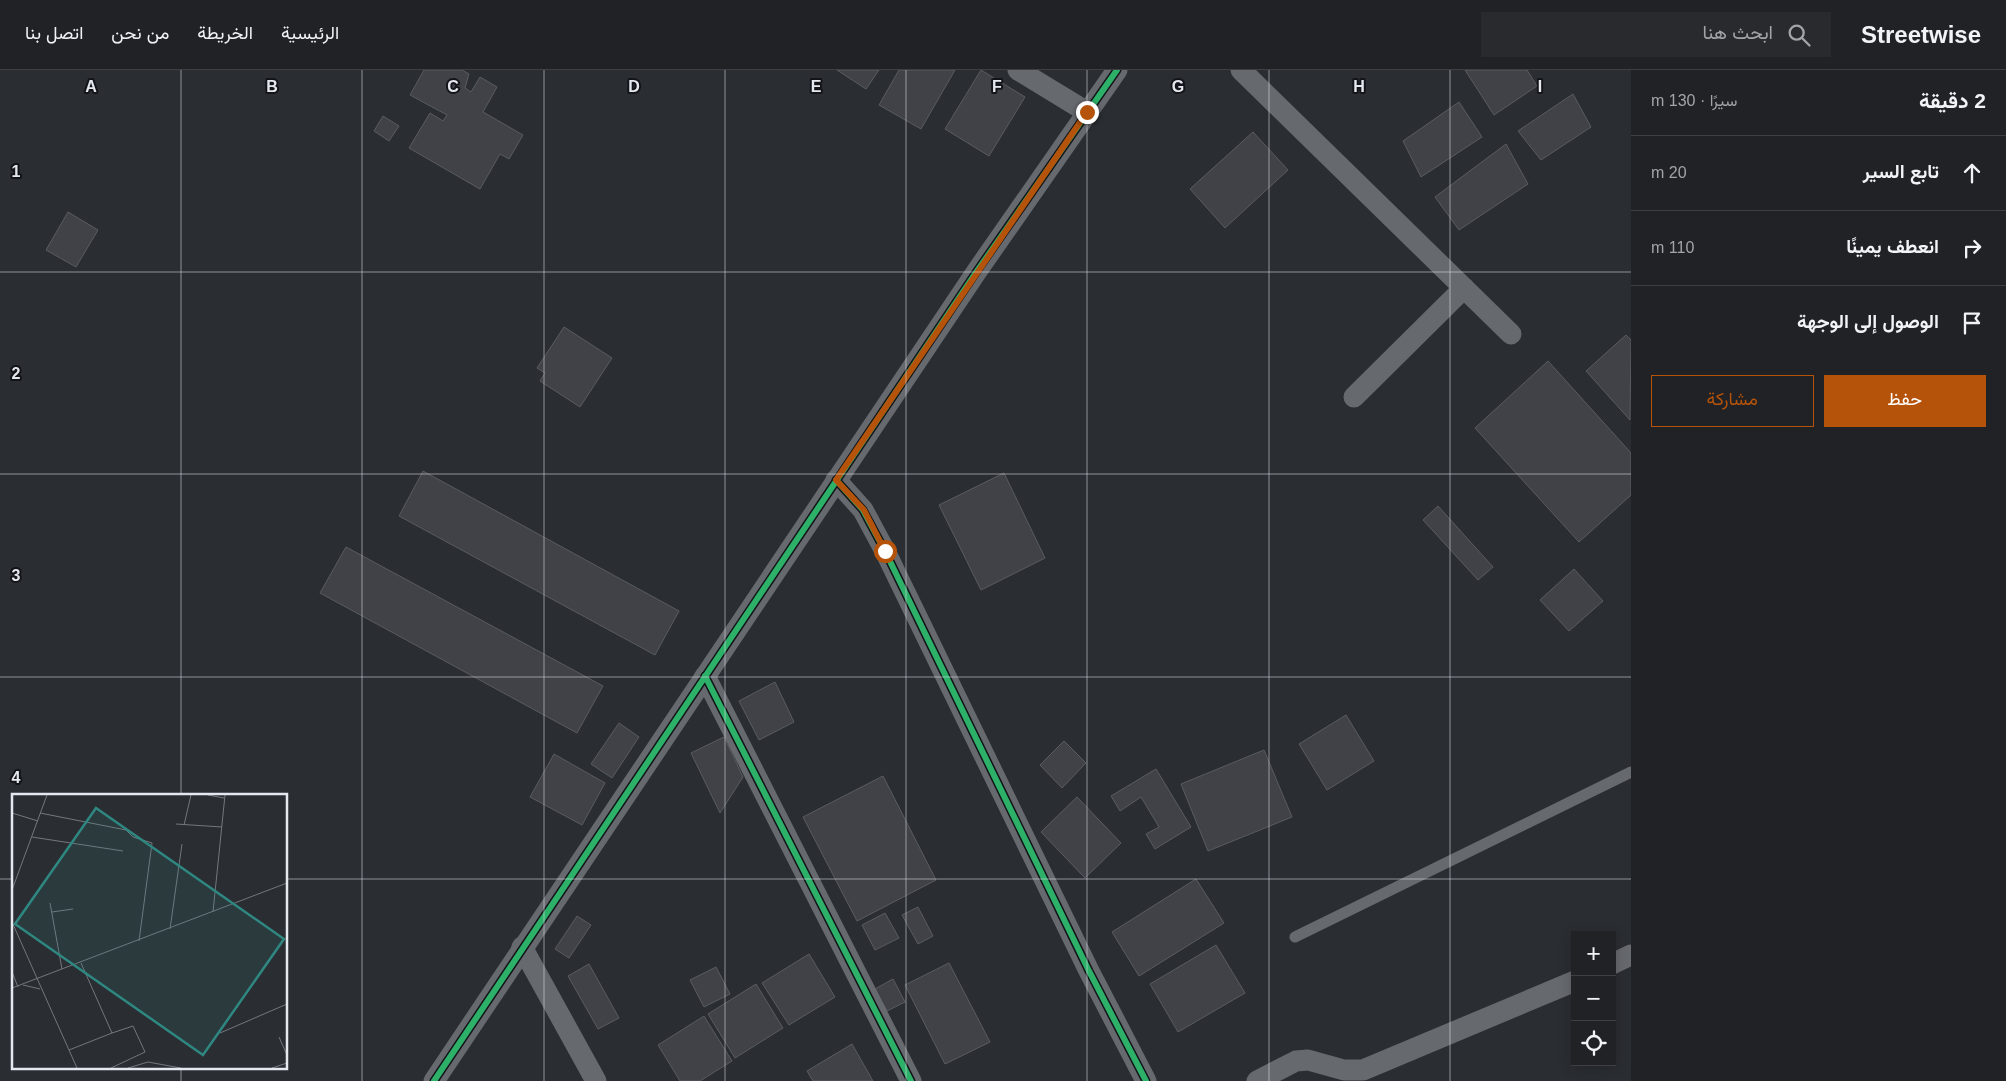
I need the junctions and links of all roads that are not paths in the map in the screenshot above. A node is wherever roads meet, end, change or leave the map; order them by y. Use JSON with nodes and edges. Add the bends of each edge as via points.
{"nodes":[{"id":1,"x":1018,"y":70,"type":"edge"},
{"id":2,"x":1117,"y":70,"type":"edge"},
{"id":3,"x":1241,"y":70,"type":"edge"},
{"id":4,"x":1087,"y":112,"type":"junction"},
{"id":5,"x":1464,"y":288,"type":"junction"},
{"id":6,"x":1511,"y":334,"type":"dead end"},
{"id":7,"x":1354,"y":397,"type":"dead end"},
{"id":8,"x":836,"y":480,"type":"junction"},
{"id":9,"x":705,"y":676,"type":"junction"},
{"id":10,"x":1631,"y":772,"type":"edge"},
{"id":11,"x":1296,"y":936,"type":"dead end"},
{"id":12,"x":522,"y":948,"type":"junction"},
{"id":13,"x":1631,"y":956,"type":"edge"},
{"id":14,"x":1616,"y":962,"type":"edge"},
{"id":15,"x":1571,"y":982,"type":"edge"},
{"id":16,"x":434,"y":1081,"type":"edge"},
{"id":17,"x":596,"y":1081,"type":"edge"},
{"id":18,"x":911,"y":1081,"type":"edge"},
{"id":19,"x":1146,"y":1081,"type":"edge"},
{"id":20,"x":1257,"y":1081,"type":"edge"}],
"edges":[{"from":1,"to":4,"type":"street"},
{"from":2,"to":4,"type":"street"},
{"from":3,"to":5,"type":"street"},
{"from":4,"to":8,"type":"street"},
{"from":5,"to":6,"type":"street"},
{"from":5,"to":7,"type":"street"},
{"from":8,"to":9,"type":"street"},
{"from":8,"to":19,"type":"street","via":[[864,510]]},
{"from":9,"to":12,"type":"street"},
{"from":9,"to":18,"type":"street"},
{"from":10,"to":11,"type":"lane"},
{"from":12,"to":16,"type":"street"},
{"from":12,"to":17,"type":"street"},
{"from":13,"to":14,"type":"street"},
{"from":15,"to":20,"type":"street","via":[[1363,1070],[1344,1070],[1308,1060],[1296,1061]]}]}
